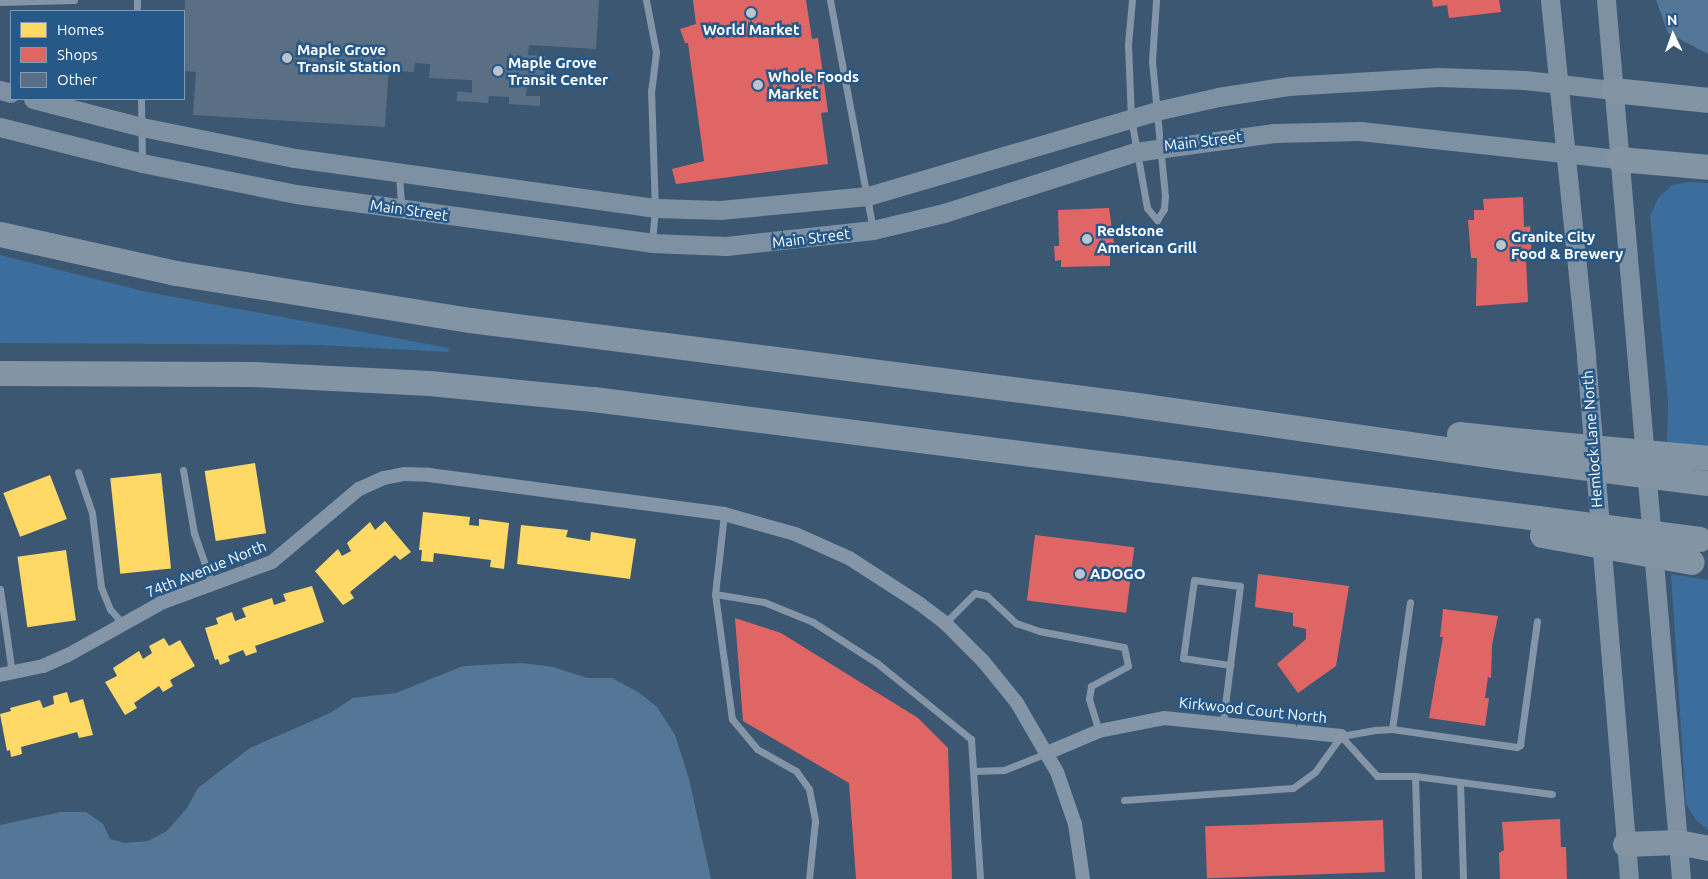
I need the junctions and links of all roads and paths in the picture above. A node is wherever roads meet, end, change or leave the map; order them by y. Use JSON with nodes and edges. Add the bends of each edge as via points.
{"nodes":[{"id":1,"x":74,"y":0,"type":"edge"},
{"id":2,"x":646,"y":0,"type":"edge"},
{"id":3,"x":830,"y":0,"type":"edge"},
{"id":4,"x":1132,"y":0,"type":"edge"},
{"id":5,"x":1156,"y":0,"type":"edge"},
{"id":6,"x":1550,"y":0,"type":"edge"},
{"id":7,"x":1606,"y":0,"type":"edge"},
{"id":8,"x":0,"y":2,"type":"edge"},
{"id":9,"x":1557,"y":83,"type":"junction"},
{"id":10,"x":1612,"y":90,"type":"junction"},
{"id":11,"x":37,"y":100,"type":"edge"},
{"id":12,"x":141,"y":100,"type":"edge"},
{"id":13,"x":1708,"y":100,"type":"edge"},
{"id":14,"x":1156,"y":111,"type":"junction"},
{"id":15,"x":1131,"y":118,"type":"junction"},
{"id":16,"x":0,"y":127,"type":"edge"},
{"id":17,"x":142,"y":127,"type":"junction"},
{"id":18,"x":1159,"y":147,"type":"junction"},
{"id":19,"x":1135,"y":152,"type":"junction"},
{"id":20,"x":1565,"y":153,"type":"junction"},
{"id":21,"x":1619,"y":160,"type":"junction"},
{"id":22,"x":142,"y":163,"type":"junction"},
{"id":23,"x":1708,"y":167,"type":"edge"},
{"id":24,"x":399,"y":174,"type":"junction"},
{"id":25,"x":868,"y":196,"type":"junction"},
{"id":26,"x":655,"y":208,"type":"junction"},
{"id":27,"x":401,"y":210,"type":"junction"},
{"id":28,"x":873,"y":230,"type":"junction"},
{"id":29,"x":0,"y":234,"type":"edge"},
{"id":30,"x":652,"y":243,"type":"junction"},
{"id":31,"x":0,"y":374,"type":"edge"},
{"id":32,"x":1525,"y":450,"type":"junction"},
{"id":33,"x":1708,"y":458,"type":"edge"},
{"id":34,"x":183,"y":470,"type":"dead end"},
{"id":35,"x":78,"y":472,"type":"dead end"},
{"id":36,"x":1708,"y":484,"type":"edge"},
{"id":37,"x":724,"y":514,"type":"junction"},
{"id":38,"x":1538,"y":526,"type":"junction"},
{"id":39,"x":1704,"y":539,"type":"edge"},
{"id":40,"x":1700,"y":563,"type":"edge"},
{"id":41,"x":212,"y":584,"type":"junction"},
{"id":42,"x":0,"y":589,"type":"edge"},
{"id":43,"x":716,"y":594,"type":"junction"},
{"id":44,"x":1410,"y":602,"type":"dead end"},
{"id":45,"x":1538,"y":621,"type":"dead end"},
{"id":46,"x":945,"y":623,"type":"junction"},
{"id":47,"x":123,"y":624,"type":"junction"},
{"id":48,"x":1230,"y":665,"type":"junction"},
{"id":49,"x":6,"y":674,"type":"edge"},
{"id":50,"x":1223,"y":722,"type":"junction"},
{"id":51,"x":1392,"y":729,"type":"junction"},
{"id":52,"x":1099,"y":731,"type":"junction"},
{"id":53,"x":1341,"y":736,"type":"junction"},
{"id":54,"x":1047,"y":753,"type":"junction"},
{"id":55,"x":973,"y":771,"type":"junction"},
{"id":56,"x":1415,"y":776,"type":"junction"},
{"id":57,"x":1460,"y":782,"type":"junction"},
{"id":58,"x":1552,"y":794,"type":"dead end"},
{"id":59,"x":1124,"y":800,"type":"dead end"},
{"id":60,"x":1678,"y":842,"type":"junction"},
{"id":61,"x":1625,"y":844,"type":"junction"},
{"id":62,"x":1708,"y":848,"type":"edge"},
{"id":63,"x":809,"y":879,"type":"edge"},
{"id":64,"x":980,"y":879,"type":"edge"},
{"id":65,"x":1083,"y":879,"type":"edge"},
{"id":66,"x":1418,"y":879,"type":"edge"},
{"id":67,"x":1463,"y":879,"type":"edge"},
{"id":68,"x":1629,"y":879,"type":"edge"},
{"id":69,"x":1681,"y":879,"type":"edge"}],
"edges":[{"from":1,"to":8,"type":"lane"},
{"from":2,"to":26,"type":"lane","via":[[656,52],[651,90]]},
{"from":3,"to":25,"type":"lane"},
{"from":4,"to":15,"type":"lane","via":[[1128,44]]},
{"from":5,"to":14,"type":"lane","via":[[1152,61]]},
{"from":6,"to":9,"type":"street","name":"Hemlock Lane North"},
{"from":7,"to":10,"type":"street"},
{"from":9,"to":10,"type":"street"},
{"from":9,"to":14,"type":"street","via":[[1439,77],[1339,82],[1218,97]]},
{"from":9,"to":20,"type":"street","name":"Hemlock Lane North"},
{"from":10,"to":13,"type":"highway"},
{"from":10,"to":21,"type":"street"},
{"from":11,"to":17,"type":"street"},
{"from":12,"to":17,"type":"lane"},
{"from":14,"to":15,"type":"street"},
{"from":14,"to":18,"type":"lane"},
{"from":15,"to":19,"type":"lane"},
{"from":15,"to":25,"type":"street"},
{"from":16,"to":22,"type":"street","name":"Main Street"},
{"from":17,"to":22,"type":"lane"},
{"from":17,"to":24,"type":"street","via":[[295,158]]},
{"from":18,"to":19,"type":"street","name":"Main Street"},
{"from":18,"to":19,"type":"lane","via":[[1165,196],[1164,209],[1157,220],[1147,208]]},
{"from":18,"to":20,"type":"street","name":"Main Street","via":[[1314,130],[1360,131]]},
{"from":19,"to":28,"type":"street","name":"Main Street","via":[[944,213]]},
{"from":20,"to":21,"type":"street","name":"Main Street"},
{"from":20,"to":61,"type":"street","name":"Hemlock Lane North","via":[[1586,357]]},
{"from":21,"to":23,"type":"highway"},
{"from":21,"to":60,"type":"street"},
{"from":22,"to":27,"type":"street","name":"Main Street","via":[[296,194]]},
{"from":24,"to":26,"type":"street"},
{"from":24,"to":27,"type":"lane"},
{"from":25,"to":26,"type":"street","via":[[757,209]]},
{"from":25,"to":28,"type":"lane"},
{"from":26,"to":30,"type":"lane"},
{"from":27,"to":30,"type":"street","name":"Main Street"},
{"from":28,"to":30,"type":"street","name":"Main Street","via":[[726,246]]},
{"from":29,"to":32,"type":"highway","via":[[176,273],[470,320],[1130,404]]},
{"from":31,"to":38,"type":"highway","via":[[253,374],[429,383],[593,399],[1484,512]]},
{"from":32,"to":33,"type":"highway","bridge":true},
{"from":32,"to":36,"type":"highway","bridge":true},
{"from":34,"to":41,"type":"lane","via":[[194,533]]},
{"from":35,"to":47,"type":"lane","via":[[92,513],[101,587],[110,609]]},
{"from":37,"to":41,"type":"street","name":"74th Avenue North","via":[[405,474],[384,478],[359,489],[272,562]]},
{"from":37,"to":43,"type":"lane"},
{"from":37,"to":46,"type":"street","name":"74th Avenue North","via":[[795,534],[849,558],[897,586]]},
{"from":38,"to":39,"type":"highway","bridge":true},
{"from":38,"to":40,"type":"highway","bridge":true},
{"from":41,"to":47,"type":"street","name":"74th Avenue North","via":[[161,603]]},
{"from":42,"to":49,"type":"lane"},
{"from":43,"to":55,"type":"lane","via":[[764,602],[813,622],[877,662],[971,739]]},
{"from":43,"to":63,"type":"lane","via":[[732,719],[757,749],[796,771],[809,789],[815,821]]},
{"from":44,"to":51,"type":"lane"},
{"from":45,"to":51,"type":"lane","via":[[1520,745]]},
{"from":46,"to":52,"type":"lane","via":[[975,593],[987,596],[1016,623],[1039,632],[1124,647],[1128,666],[1092,686],[1089,699]]},
{"from":46,"to":54,"type":"street","name":"74th Avenue North","via":[[983,660],[1017,703]]},
{"from":47,"to":49,"type":"street","name":"74th Avenue North","via":[[68,655]]},
{"from":48,"to":48,"type":"lane","via":[[1240,586],[1194,580],[1183,658]]},
{"from":48,"to":50,"type":"lane"},
{"from":50,"to":52,"type":"street","name":"Kirkwood Court North","via":[[1164,718]]},
{"from":50,"to":53,"type":"street","name":"Kirkwood Court North"},
{"from":51,"to":53,"type":"lane"},
{"from":52,"to":54,"type":"street","name":"Kirkwood Court North"},
{"from":53,"to":56,"type":"lane","via":[[1377,776]]},
{"from":53,"to":59,"type":"lane","via":[[1316,772],[1293,788]]},
{"from":54,"to":55,"type":"lane","via":[[1004,770]]},
{"from":54,"to":65,"type":"street","name":"74th Avenue North","via":[[1072,815]]},
{"from":55,"to":64,"type":"lane"},
{"from":56,"to":57,"type":"lane"},
{"from":56,"to":66,"type":"lane"},
{"from":57,"to":58,"type":"lane"},
{"from":57,"to":67,"type":"lane"},
{"from":60,"to":61,"type":"highway"},
{"from":60,"to":62,"type":"highway"},
{"from":60,"to":69,"type":"street"},
{"from":61,"to":68,"type":"street","name":"Hemlock Lane North"}]}
